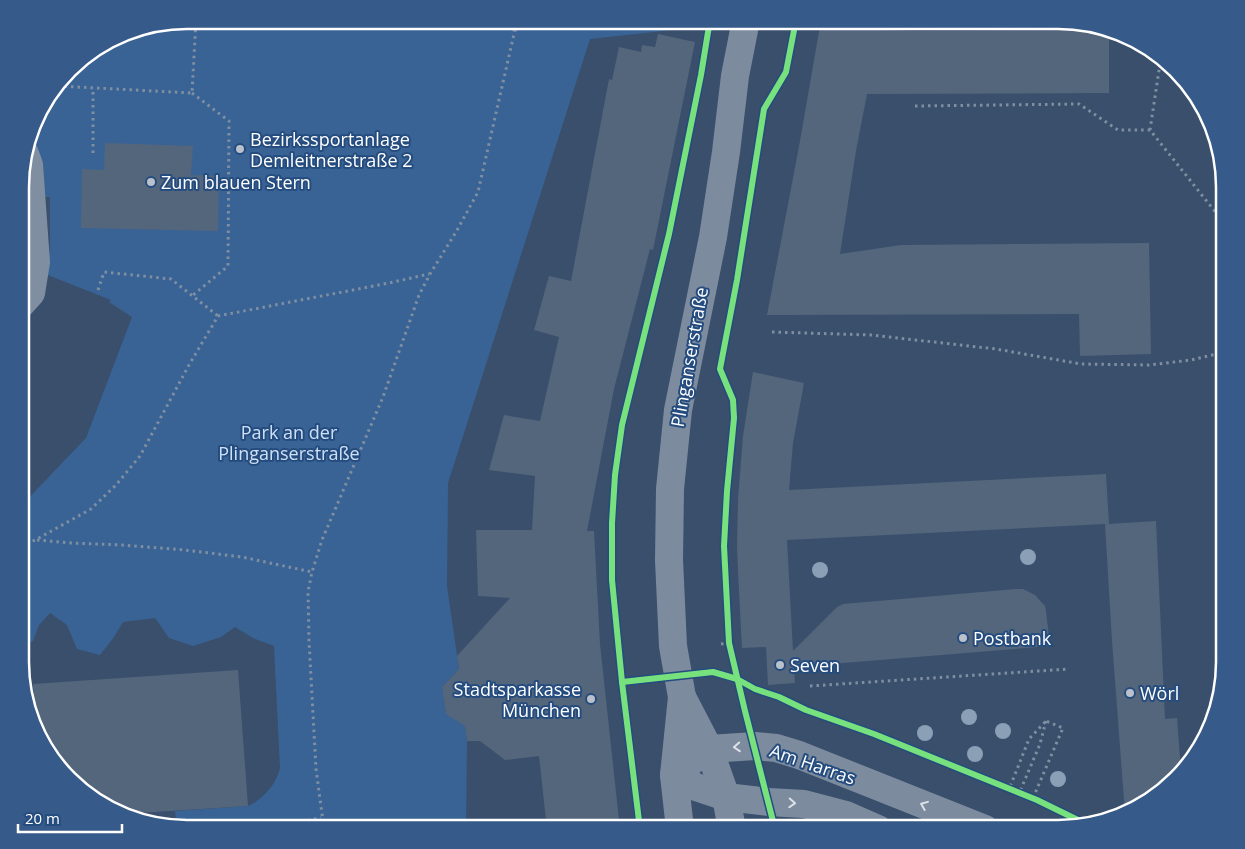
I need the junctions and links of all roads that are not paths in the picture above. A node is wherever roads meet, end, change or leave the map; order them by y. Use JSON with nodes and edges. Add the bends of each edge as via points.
{"nodes":[{"id":1,"x":744,"y":29,"type":"edge"},
{"id":2,"x":30,"y":174,"type":"edge"},
{"id":3,"x":29,"y":295,"type":"edge"},
{"id":4,"x":682,"y":697,"type":"junction"},
{"id":5,"x":709,"y":749,"type":"junction"},
{"id":6,"x":674,"y":775,"type":"junction"},
{"id":7,"x":726,"y":797,"type":"junction"},
{"id":8,"x":679,"y":820,"type":"edge"},
{"id":9,"x":730,"y":820,"type":"edge"},
{"id":10,"x":857,"y":820,"type":"edge"},
{"id":11,"x":962,"y":820,"type":"edge"}],
"edges":[{"from":1,"to":4,"type":"main road","name":"Plinganserstraße","via":[[713,236],[678,410],[670,489],[673,646]]},
{"from":2,"to":3,"type":"lane","via":[[36,262]]},
{"from":4,"to":5,"type":"main road","name":"Plinganserstraße"},
{"from":4,"to":6,"type":"main road","name":"Plinganserstraße"},
{"from":5,"to":6,"type":"main road"},
{"from":5,"to":7,"type":"main road","name":"Plinganserstraße"},
{"from":11,"to":5,"type":"main road","name":"Am Harras","one_way":true,"via":[[776,748]]},
{"from":6,"to":7,"type":"main road"},
{"from":6,"to":8,"type":"main road","name":"Plinganserstraße"},
{"from":7,"to":9,"type":"main road","name":"Plinganserstraße"},
{"from":7,"to":10,"type":"main road","one_way":true,"via":[[804,804]]}]}
